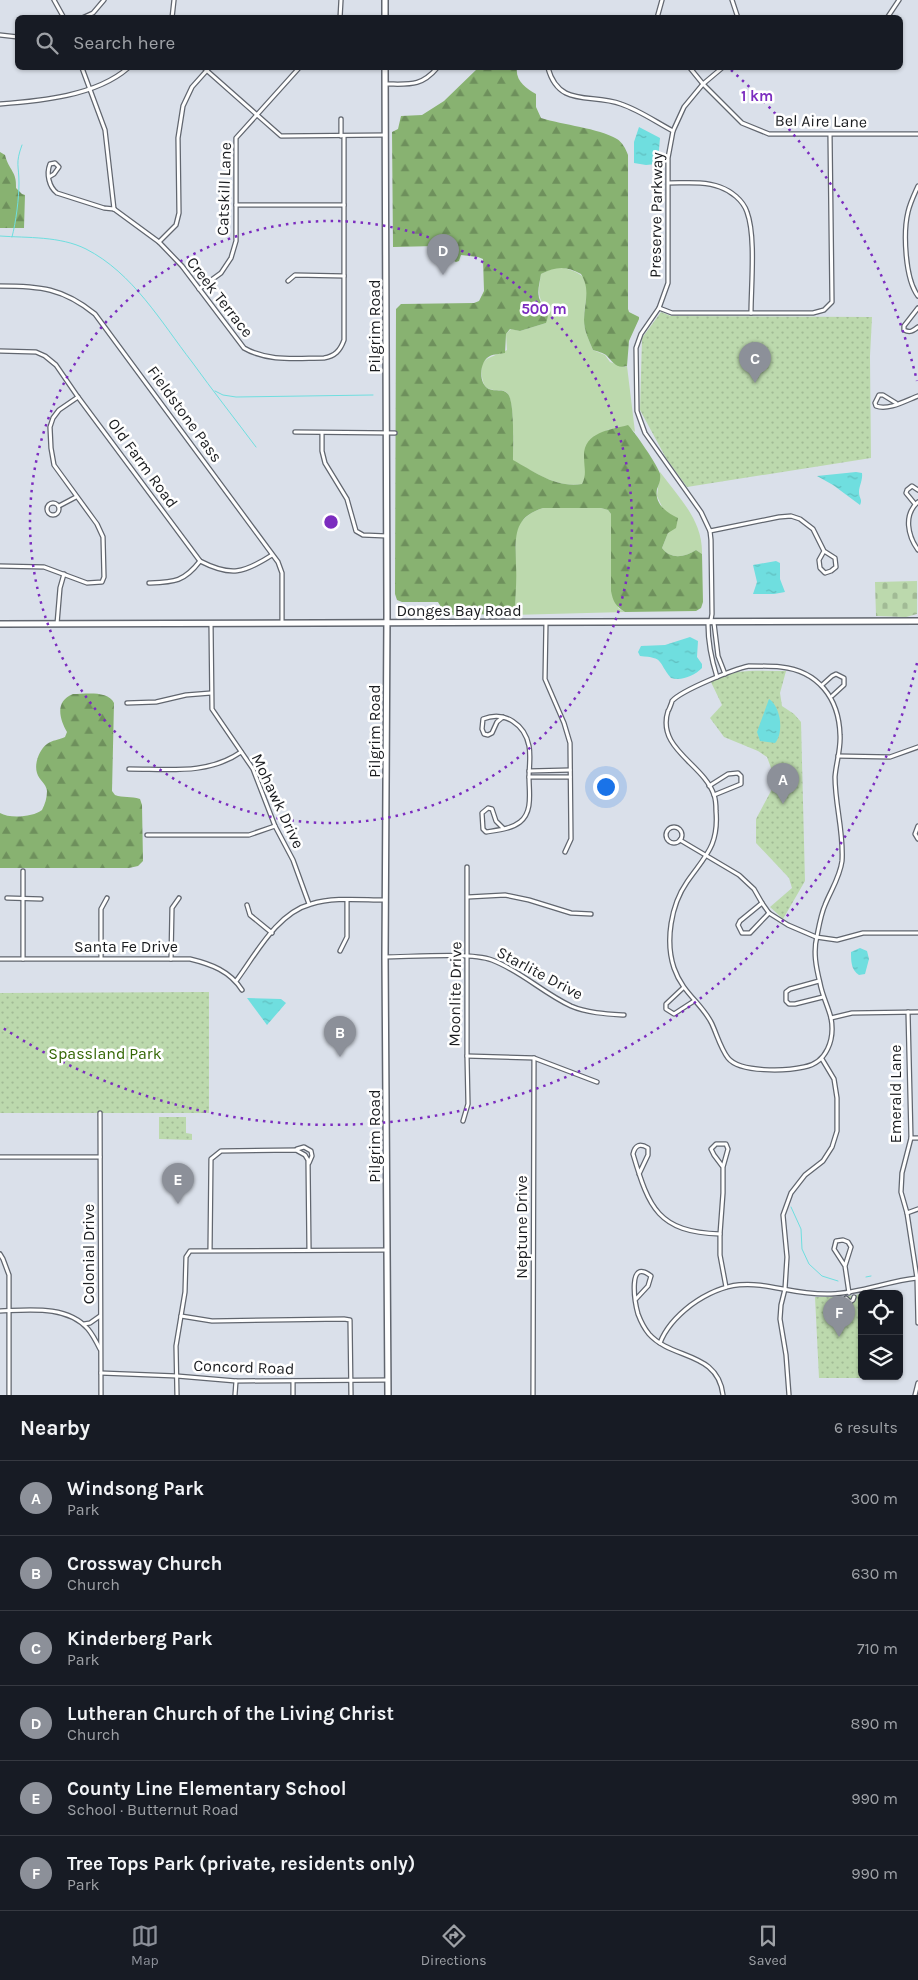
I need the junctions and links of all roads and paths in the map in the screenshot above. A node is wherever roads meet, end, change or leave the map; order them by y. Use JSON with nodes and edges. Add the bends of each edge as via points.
{"nodes":[{"id":1,"x":54,"y":0,"type":"edge"},
{"id":2,"x":104,"y":0,"type":"edge"},
{"id":3,"x":174,"y":0,"type":"edge"},
{"id":4,"x":341,"y":0,"type":"edge"},
{"id":5,"x":385,"y":0,"type":"edge"},
{"id":6,"x":662,"y":0,"type":"edge"},
{"id":7,"x":732,"y":0,"type":"edge"},
{"id":8,"x":899,"y":0,"type":"edge"},
{"id":9,"x":62,"y":15,"type":"edge"},
{"id":10,"x":89,"y":15,"type":"edge"},
{"id":11,"x":172,"y":15,"type":"edge"},
{"id":12,"x":340,"y":15,"type":"edge"},
{"id":13,"x":385,"y":15,"type":"edge"},
{"id":14,"x":658,"y":15,"type":"edge"},
{"id":15,"x":737,"y":15,"type":"edge"},
{"id":16,"x":890,"y":15,"type":"edge"},
{"id":17,"x":0,"y":35,"type":"edge"},
{"id":18,"x":15,"y":37,"type":"edge"},
{"id":19,"x":83,"y":70,"type":"edge"},
{"id":20,"x":125,"y":70,"type":"edge"},
{"id":21,"x":205,"y":70,"type":"edge"},
{"id":22,"x":209,"y":70,"type":"edge"},
{"id":23,"x":297,"y":70,"type":"edge"},
{"id":24,"x":385,"y":70,"type":"edge"},
{"id":25,"x":435,"y":70,"type":"edge"},
{"id":26,"x":548,"y":70,"type":"edge"},
{"id":27,"x":692,"y":70,"type":"edge"},
{"id":28,"x":720,"y":70,"type":"edge"},
{"id":29,"x":385,"y":84,"type":"junction"},
{"id":30,"x":703,"y":84,"type":"junction"},
{"id":31,"x":90,"y":88,"type":"junction"},
{"id":32,"x":0,"y":104,"type":"edge"},
{"id":33,"x":257,"y":115,"type":"junction"},
{"id":34,"x":341,"y":119,"type":"dead end"},
{"id":35,"x":673,"y":131,"type":"junction"},
{"id":36,"x":830,"y":134,"type":"junction"},
{"id":37,"x":918,"y":134,"type":"edge"},
{"id":38,"x":385,"y":135,"type":"junction"},
{"id":39,"x":342,"y":136,"type":"junction"},
{"id":40,"x":49,"y":177,"type":"dead end"},
{"id":41,"x":669,"y":183,"type":"junction"},
{"id":42,"x":918,"y":186,"type":"edge"},
{"id":43,"x":236,"y":205,"type":"junction"},
{"id":44,"x":344,"y":205,"type":"junction"},
{"id":45,"x":114,"y":209,"type":"junction"},
{"id":46,"x":159,"y":242,"type":"junction"},
{"id":47,"x":344,"y":276,"type":"junction"},
{"id":48,"x":288,"y":282,"type":"dead end"},
{"id":49,"x":0,"y":286,"type":"edge"},
{"id":50,"x":199,"y":289,"type":"junction"},
{"id":51,"x":918,"y":296,"type":"edge"},
{"id":52,"x":659,"y":308,"type":"junction"},
{"id":53,"x":918,"y":308,"type":"edge"},
{"id":54,"x":751,"y":313,"type":"junction"},
{"id":55,"x":918,"y":327,"type":"edge"},
{"id":56,"x":0,"y":350,"type":"edge"},
{"id":57,"x":918,"y":396,"type":"edge"},
{"id":58,"x":78,"y":397,"type":"junction"},
{"id":59,"x":896,"y":404,"type":"junction"},
{"id":60,"x":295,"y":432,"type":"dead end"},
{"id":61,"x":322,"y":433,"type":"junction"},
{"id":62,"x":387,"y":433,"type":"junction"},
{"id":63,"x":395,"y":433,"type":"dead end"},
{"id":64,"x":918,"y":490,"type":"edge"},
{"id":65,"x":76,"y":497,"type":"junction"},
{"id":66,"x":916,"y":503,"type":"edge"},
{"id":67,"x":59,"y":506,"type":"junction"},
{"id":68,"x":710,"y":531,"type":"junction"},
{"id":69,"x":387,"y":536,"type":"junction"},
{"id":70,"x":918,"y":550,"type":"edge"},
{"id":71,"x":824,"y":551,"type":"junction"},
{"id":72,"x":272,"y":555,"type":"junction"},
{"id":73,"x":200,"y":561,"type":"junction"},
{"id":74,"x":0,"y":566,"type":"edge"},
{"id":75,"x":64,"y":574,"type":"junction"},
{"id":76,"x":148,"y":583,"type":"dead end"},
{"id":77,"x":711,"y":620,"type":"junction"},
{"id":78,"x":918,"y":621,"type":"edge"},
{"id":79,"x":546,"y":622,"type":"junction"},
{"id":80,"x":282,"y":623,"type":"junction"},
{"id":81,"x":387,"y":623,"type":"junction"},
{"id":82,"x":0,"y":624,"type":"edge"},
{"id":83,"x":57,"y":624,"type":"junction"},
{"id":84,"x":211,"y":624,"type":"junction"},
{"id":85,"x":725,"y":674,"type":"junction"},
{"id":86,"x":717,"y":677,"type":"junction"},
{"id":87,"x":822,"y":685,"type":"junction"},
{"id":88,"x":211,"y":693,"type":"junction"},
{"id":89,"x":832,"y":696,"type":"junction"},
{"id":90,"x":127,"y":703,"type":"dead end"},
{"id":91,"x":503,"y":717,"type":"junction"},
{"id":92,"x":918,"y":747,"type":"edge"},
{"id":93,"x":241,"y":752,"type":"junction"},
{"id":94,"x":838,"y":756,"type":"junction"},
{"id":95,"x":129,"y":769,"type":"dead end"},
{"id":96,"x":570,"y":770,"type":"junction"},
{"id":97,"x":529,"y":771,"type":"junction"},
{"id":98,"x":529,"y":777,"type":"junction"},
{"id":99,"x":570,"y":777,"type":"junction"},
{"id":100,"x":709,"y":786,"type":"junction"},
{"id":101,"x":714,"y":795,"type":"junction"},
{"id":102,"x":275,"y":826,"type":"junction"},
{"id":103,"x":918,"y":826,"type":"edge"},
{"id":104,"x":503,"y":828,"type":"junction"},
{"id":105,"x":147,"y":835,"type":"dead end"},
{"id":106,"x":918,"y":839,"type":"edge"},
{"id":107,"x":680,"y":840,"type":"junction"},
{"id":108,"x":565,"y":852,"type":"dead end"},
{"id":109,"x":707,"y":856,"type":"junction"},
{"id":110,"x":467,"y":867,"type":"dead end"},
{"id":111,"x":23,"y":871,"type":"dead end"},
{"id":112,"x":468,"y":897,"type":"junction"},
{"id":113,"x":7,"y":898,"type":"dead end"},
{"id":114,"x":107,"y":898,"type":"dead end"},
{"id":115,"x":179,"y":898,"type":"dead end"},
{"id":116,"x":23,"y":899,"type":"junction"},
{"id":117,"x":41,"y":899,"type":"dead end"},
{"id":118,"x":347,"y":900,"type":"junction"},
{"id":119,"x":386,"y":900,"type":"junction"},
{"id":120,"x":762,"y":903,"type":"junction"},
{"id":121,"x":310,"y":904,"type":"junction"},
{"id":122,"x":247,"y":905,"type":"dead end"},
{"id":123,"x":769,"y":913,"type":"junction"},
{"id":124,"x":591,"y":914,"type":"dead end"},
{"id":125,"x":272,"y":933,"type":"junction"},
{"id":126,"x":918,"y":933,"type":"edge"},
{"id":127,"x":816,"y":937,"type":"junction"},
{"id":128,"x":340,"y":952,"type":"dead end"},
{"id":129,"x":385,"y":956,"type":"junction"},
{"id":130,"x":468,"y":956,"type":"junction"},
{"id":131,"x":101,"y":958,"type":"junction"},
{"id":132,"x":0,"y":959,"type":"edge"},
{"id":133,"x":23,"y":959,"type":"junction"},
{"id":134,"x":171,"y":959,"type":"junction"},
{"id":135,"x":236,"y":981,"type":"junction"},
{"id":136,"x":819,"y":981,"type":"junction"},
{"id":137,"x":683,"y":988,"type":"junction"},
{"id":138,"x":242,"y":990,"type":"dead end"},
{"id":139,"x":823,"y":997,"type":"junction"},
{"id":140,"x":694,"y":1001,"type":"junction"},
{"id":141,"x":908,"y":1012,"type":"junction"},
{"id":142,"x":918,"y":1012,"type":"edge"},
{"id":143,"x":624,"y":1015,"type":"dead end"},
{"id":144,"x":831,"y":1018,"type":"junction"},
{"id":145,"x":467,"y":1056,"type":"junction"},
{"id":146,"x":534,"y":1058,"type":"junction"},
{"id":147,"x":822,"y":1059,"type":"junction"},
{"id":148,"x":597,"y":1082,"type":"dead end"},
{"id":149,"x":100,"y":1113,"type":"dead end"},
{"id":150,"x":462,"y":1121,"type":"dead end"},
{"id":151,"x":911,"y":1138,"type":"junction"},
{"id":152,"x":918,"y":1138,"type":"edge"},
{"id":153,"x":296,"y":1150,"type":"junction"},
{"id":154,"x":0,"y":1157,"type":"edge"},
{"id":155,"x":100,"y":1157,"type":"junction"},
{"id":156,"x":309,"y":1165,"type":"junction"},
{"id":157,"x":723,"y":1167,"type":"junction"},
{"id":158,"x":640,"y":1174,"type":"junction"},
{"id":159,"x":918,"y":1209,"type":"edge"},
{"id":160,"x":907,"y":1213,"type":"junction"},
{"id":161,"x":720,"y":1234,"type":"junction"},
{"id":162,"x":309,"y":1249,"type":"junction"},
{"id":163,"x":210,"y":1250,"type":"junction"},
{"id":164,"x":387,"y":1250,"type":"junction"},
{"id":165,"x":0,"y":1254,"type":"edge"},
{"id":166,"x":845,"y":1266,"type":"junction"},
{"id":167,"x":918,"y":1278,"type":"edge"},
{"id":168,"x":726,"y":1287,"type":"junction"},
{"id":169,"x":785,"y":1289,"type":"junction"},
{"id":170,"x":849,"y":1293,"type":"junction"},
{"id":171,"x":854,"y":1297,"type":"dead end"},
{"id":172,"x":846,"y":1298,"type":"dead end"},
{"id":173,"x":636,"y":1299,"type":"junction"},
{"id":174,"x":0,"y":1310,"type":"edge"},
{"id":175,"x":9,"y":1310,"type":"junction"},
{"id":176,"x":100,"y":1315,"type":"junction"},
{"id":177,"x":181,"y":1316,"type":"junction"},
{"id":178,"x":83,"y":1324,"type":"junction"},
{"id":179,"x":918,"y":1324,"type":"edge"},
{"id":180,"x":660,"y":1343,"type":"junction"},
{"id":181,"x":101,"y":1350,"type":"junction"},
{"id":182,"x":100,"y":1373,"type":"junction"},
{"id":183,"x":178,"y":1376,"type":"junction"},
{"id":184,"x":388,"y":1380,"type":"junction"},
{"id":185,"x":236,"y":1381,"type":"junction"},
{"id":186,"x":293,"y":1381,"type":"junction"},
{"id":187,"x":351,"y":1381,"type":"junction"},
{"id":188,"x":918,"y":1383,"type":"edge"},
{"id":189,"x":10,"y":1395,"type":"edge"},
{"id":190,"x":101,"y":1395,"type":"edge"},
{"id":191,"x":178,"y":1395,"type":"edge"},
{"id":192,"x":236,"y":1395,"type":"edge"},
{"id":193,"x":293,"y":1395,"type":"edge"},
{"id":194,"x":351,"y":1395,"type":"edge"},
{"id":195,"x":388,"y":1395,"type":"edge"},
{"id":196,"x":533,"y":1395,"type":"edge"},
{"id":197,"x":723,"y":1395,"type":"edge"},
{"id":198,"x":789,"y":1395,"type":"edge"},
{"id":199,"x":915,"y":1395,"type":"edge"}],
"edges":[{"from":1,"to":9,"type":"street"},
{"from":2,"to":10,"type":"street"},
{"from":3,"to":11,"type":"street"},
{"from":4,"to":12,"type":"street"},
{"from":5,"to":13,"type":"street"},
{"from":6,"to":14,"type":"street"},
{"from":7,"to":15,"type":"street"},
{"from":8,"to":16,"type":"street"},
{"from":17,"to":18,"type":"street"},
{"from":19,"to":31,"type":"street"},
{"from":20,"to":31,"type":"street"},
{"from":21,"to":46,"type":"street","via":[[182,106],[178,138],[179,213],[176,225]]},
{"from":22,"to":33,"type":"street"},
{"from":23,"to":33,"type":"street","name":"Catskill Lane"},
{"from":24,"to":29,"type":"street","name":"Pilgrim Road"},
{"from":25,"to":29,"type":"street","via":[[415,84]]},
{"from":26,"to":35,"type":"street","via":[[550,78],[574,98],[622,104]]},
{"from":27,"to":30,"type":"street","name":"Bel Aire Lane"},
{"from":28,"to":30,"type":"street","name":"Preserve Parkway"},
{"from":29,"to":38,"type":"street","name":"Pilgrim Road"},
{"from":30,"to":35,"type":"street","name":"Preserve Parkway","via":[[679,115]]},
{"from":30,"to":36,"type":"street","name":"Bel Aire Lane","via":[[742,123],[756,130],[779,135]]},
{"from":31,"to":32,"type":"street","via":[[39,101]]},
{"from":31,"to":45,"type":"street","via":[[105,130]]},
{"from":33,"to":39,"type":"street","via":[[281,136]]},
{"from":33,"to":43,"type":"street","name":"Catskill Lane","via":[[236,138]]},
{"from":34,"to":39,"type":"street"},
{"from":35,"to":41,"type":"street","name":"Preserve Parkway","via":[[668,158]]},
{"from":36,"to":37,"type":"street","name":"Bel Aire Lane"},
{"from":36,"to":54,"type":"street","via":[[832,302],[824,310],[813,313]]},
{"from":38,"to":39,"type":"street"},
{"from":38,"to":62,"type":"street","name":"Pilgrim Road"},
{"from":39,"to":44,"type":"street"},
{"from":40,"to":45,"type":"street","via":[[57,194]]},
{"from":41,"to":52,"type":"street","name":"Preserve Parkway","via":[[668,283]]},
{"from":41,"to":54,"type":"street","via":[[719,186],[734,194],[747,210],[751,228]]},
{"from":42,"to":51,"type":"street","via":[[907,214],[906,242],[907,272]]},
{"from":43,"to":44,"type":"street"},
{"from":43,"to":50,"type":"street","name":"Catskill Lane","via":[[236,241],[231,258],[221,273]]},
{"from":44,"to":47,"type":"street"},
{"from":45,"to":46,"type":"street","name":"Creek Terrace"},
{"from":46,"to":50,"type":"street","name":"Creek Terrace"},
{"from":47,"to":48,"type":"street","via":[[295,275]]},
{"from":47,"to":50,"type":"street","name":"Creek Terrace","via":[[344,340],[339,351],[324,358],[256,355],[238,342]]},
{"from":49,"to":72,"type":"street","name":"Fieldstone Pass","via":[[49,288],[82,303],[95,314]]},
{"from":52,"to":54,"type":"street","via":[[672,313]]},
{"from":52,"to":68,"type":"street","name":"Preserve Parkway","via":[[641,334],[636,348],[636,411],[644,433],[701,512]]},
{"from":53,"to":55,"type":"street","via":[[904,330],[913,331]]},
{"from":56,"to":58,"type":"street","name":"Old Farm Road","via":[[25,350],[45,356],[56,365]]},
{"from":57,"to":59,"type":"street"},
{"from":58,"to":65,"type":"street","via":[[59,410],[50,427],[54,465]]},
{"from":58,"to":73,"type":"street","name":"Old Farm Road"},
{"from":59,"to":59,"type":"street","via":[[883,396],[874,403],[880,408]]},
{"from":60,"to":61,"type":"street"},
{"from":61,"to":62,"type":"street"},
{"from":61,"to":69,"type":"street","via":[[325,463],[347,499],[356,531],[363,535]]},
{"from":62,"to":63,"type":"street"},
{"from":62,"to":69,"type":"street","name":"Pilgrim Road"},
{"from":64,"to":66,"type":"street","via":[[912,486],[906,490]]},
{"from":65,"to":67,"type":"street"},
{"from":65,"to":75,"type":"street","via":[[103,537],[104,577],[102,582],[87,583]]},
{"from":66,"to":70,"type":"street","via":[[909,519],[910,538]]},
{"from":67,"to":67,"type":"street","via":[[52,503],[48,512],[58,514]]},
{"from":68,"to":71,"type":"street","via":[[791,516],[813,529]]},
{"from":68,"to":77,"type":"street","name":"Preserve Parkway"},
{"from":69,"to":81,"type":"street","name":"Pilgrim Road"},
{"from":71,"to":71,"type":"street","via":[[819,560],[825,573],[836,567],[835,558]]},
{"from":72,"to":73,"type":"street","via":[[244,570],[218,570]]},
{"from":72,"to":80,"type":"street","name":"Fieldstone Pass","via":[[282,573]]},
{"from":73,"to":76,"type":"street","via":[[184,578]]},
{"from":74,"to":75,"type":"street","via":[[44,567]]},
{"from":75,"to":83,"type":"street"},
{"from":77,"to":78,"type":"street","name":"Donges Bay Road"},
{"from":77,"to":79,"type":"street","name":"Donges Bay Road"},
{"from":77,"to":85,"type":"street","via":[[715,624],[718,656]]},
{"from":77,"to":86,"type":"street","via":[[708,624],[709,654]]},
{"from":79,"to":81,"type":"street","name":"Donges Bay Road"},
{"from":79,"to":96,"type":"street","via":[[545,679],[570,743]]},
{"from":80,"to":81,"type":"street","name":"Donges Bay Road"},
{"from":80,"to":84,"type":"street","name":"Donges Bay Road"},
{"from":81,"to":119,"type":"street","name":"Pilgrim Road"},
{"from":82,"to":83,"type":"street","name":"Donges Bay Road"},
{"from":83,"to":84,"type":"street","name":"Donges Bay Road"},
{"from":84,"to":88,"type":"street","name":"Mohawk Drive"},
{"from":85,"to":86,"type":"street"},
{"from":85,"to":87,"type":"street","via":[[749,666],[782,667],[804,673]]},
{"from":86,"to":100,"type":"street","via":[[684,693],[672,702],[667,714],[667,729],[673,745]]},
{"from":87,"to":89,"type":"street"},
{"from":87,"to":89,"type":"street","via":[[836,674],[844,678],[844,685]]},
{"from":88,"to":90,"type":"street"},
{"from":88,"to":93,"type":"street","name":"Mohawk Drive","via":[[212,709]]},
{"from":89,"to":94,"type":"street","via":[[840,736]]},
{"from":91,"to":91,"type":"street","via":[[483,719],[484,734],[492,733],[496,722]]},
{"from":91,"to":97,"type":"street","via":[[520,725],[529,746]]},
{"from":92,"to":94,"type":"street","via":[[890,757]]},
{"from":93,"to":95,"type":"street","via":[[229,760],[204,768]]},
{"from":93,"to":102,"type":"street","name":"Mohawk Drive","via":[[253,769]]},
{"from":94,"to":127,"type":"street","via":[[835,800],[842,838],[842,863],[824,906]]},
{"from":96,"to":97,"type":"street"},
{"from":96,"to":99,"type":"street"},
{"from":97,"to":98,"type":"street"},
{"from":98,"to":99,"type":"street"},
{"from":98,"to":104,"type":"street","via":[[529,807],[521,821]]},
{"from":99,"to":108,"type":"street","via":[[570,839]]},
{"from":100,"to":101,"type":"street"},
{"from":100,"to":101,"type":"street","via":[[733,772],[741,776],[741,784]]},
{"from":101,"to":109,"type":"street","via":[[715,837]]},
{"from":102,"to":105,"type":"street","via":[[249,835]]},
{"from":102,"to":121,"type":"street","name":"Mohawk Drive","via":[[293,860]]},
{"from":103,"to":106,"type":"street","via":[[915,831]]},
{"from":104,"to":104,"type":"street","via":[[496,821],[492,809],[482,812],[486,832]]},
{"from":107,"to":107,"type":"street","via":[[678,828],[667,830],[668,841]]},
{"from":107,"to":109,"type":"street"},
{"from":109,"to":120,"type":"street","via":[[739,875],[754,889]]},
{"from":109,"to":137,"type":"street","via":[[685,884],[671,922],[669,943]]},
{"from":110,"to":112,"type":"street","name":"Moonlite Drive"},
{"from":111,"to":116,"type":"street"},
{"from":112,"to":124,"type":"street","via":[[505,895],[570,913]]},
{"from":112,"to":130,"type":"street","name":"Moonlite Drive"},
{"from":113,"to":116,"type":"street"},
{"from":114,"to":131,"type":"street","via":[[101,909]]},
{"from":115,"to":134,"type":"street","via":[[172,908]]},
{"from":116,"to":117,"type":"street"},
{"from":116,"to":133,"type":"street"},
{"from":118,"to":119,"type":"street"},
{"from":118,"to":121,"type":"street"},
{"from":118,"to":128,"type":"street","via":[[347,937]]},
{"from":119,"to":129,"type":"street","name":"Pilgrim Road"},
{"from":120,"to":123,"type":"street"},
{"from":120,"to":123,"type":"street","via":[[740,922],[739,929],[742,933],[750,933]]},
{"from":121,"to":125,"type":"street","via":[[290,914]]},
{"from":122,"to":125,"type":"street","via":[[252,917]]},
{"from":123,"to":127,"type":"street"},
{"from":125,"to":135,"type":"street"},
{"from":126,"to":127,"type":"street","via":[[863,933],[838,940]]},
{"from":127,"to":136,"type":"street","via":[[814,953]]},
{"from":129,"to":130,"type":"street","name":"Starlite Drive"},
{"from":129,"to":164,"type":"street","name":"Pilgrim Road"},
{"from":130,"to":143,"type":"street","name":"Starlite Drive","via":[[490,959],[514,970],[572,1006]]},
{"from":130,"to":145,"type":"street","name":"Moonlite Drive"},
{"from":131,"to":133,"type":"street","name":"Santa Fe Drive"},
{"from":131,"to":134,"type":"street","name":"Santa Fe Drive"},
{"from":132,"to":133,"type":"street","name":"Santa Fe Drive"},
{"from":134,"to":135,"type":"street","name":"Santa Fe Drive","via":[[206,963]]},
{"from":135,"to":138,"type":"street","name":"Santa Fe Drive"},
{"from":136,"to":139,"type":"street"},
{"from":136,"to":139,"type":"street","via":[[790,989],[786,992],[786,1001],[795,1004]]},
{"from":137,"to":140,"type":"street"},
{"from":137,"to":140,"type":"street","via":[[668,1001],[666,1009],[674,1014]]},
{"from":139,"to":144,"type":"street"},
{"from":140,"to":147,"type":"street","via":[[709,1017],[727,1057],[738,1066],[755,1069],[806,1067]]},
{"from":141,"to":142,"type":"street"},
{"from":141,"to":144,"type":"street","via":[[852,1013]]},
{"from":141,"to":151,"type":"street","name":"Emerald Lane"},
{"from":144,"to":147,"type":"street","via":[[832,1040]]},
{"from":145,"to":146,"type":"street"},
{"from":145,"to":150,"type":"street","name":"Moonlite Drive","via":[[468,1104]]},
{"from":146,"to":148,"type":"street"},
{"from":146,"to":196,"type":"street","name":"Neptune Drive"},
{"from":147,"to":169,"type":"street","via":[[834,1079],[837,1131],[823,1161],[805,1175],[791,1193],[783,1215],[787,1257]]},
{"from":149,"to":155,"type":"street","name":"Colonial Drive"},
{"from":151,"to":152,"type":"street"},
{"from":151,"to":160,"type":"street","name":"Emerald Lane","via":[[902,1173],[901,1192]]},
{"from":153,"to":156,"type":"street","via":[[305,1155]]},
{"from":153,"to":156,"type":"street","via":[[304,1147],[311,1151]]},
{"from":153,"to":163,"type":"street","via":[[221,1151],[211,1159]]},
{"from":154,"to":155,"type":"street"},
{"from":155,"to":176,"type":"street","name":"Colonial Drive"},
{"from":156,"to":162,"type":"street"},
{"from":157,"to":157,"type":"street","via":[[728,1149],[726,1144],[716,1144],[711,1149]]},
{"from":157,"to":161,"type":"street"},
{"from":158,"to":158,"type":"street","via":[[633,1154],[634,1148],[644,1145],[648,1148],[648,1155]]},
{"from":158,"to":161,"type":"street","via":[[644,1192],[661,1217],[692,1232]]},
{"from":159,"to":160,"type":"street"},
{"from":160,"to":167,"type":"street","name":"Emerald Lane"},
{"from":161,"to":168,"type":"street"},
{"from":162,"to":163,"type":"street"},
{"from":162,"to":164,"type":"street"},
{"from":163,"to":177,"type":"street","via":[[187,1253]]},
{"from":164,"to":184,"type":"street","name":"Pilgrim Road"},
{"from":165,"to":175,"type":"street","via":[[9,1275]]},
{"from":166,"to":166,"type":"street","via":[[851,1248],[848,1242],[836,1241],[834,1249]]},
{"from":166,"to":170,"type":"street"},
{"from":167,"to":170,"type":"street"},
{"from":167,"to":179,"type":"street","name":"Emerald Lane"},
{"from":168,"to":169,"type":"street","via":[[754,1284]]},
{"from":168,"to":180,"type":"street","via":[[710,1293],[682,1312],[664,1333]]},
{"from":169,"to":170,"type":"street"},
{"from":169,"to":198,"type":"street","via":[[780,1319]]},
{"from":171,"to":172,"type":"street","via":[[850,1302]]},
{"from":173,"to":173,"type":"street","via":[[650,1281],[651,1276],[642,1271],[634,1277]]},
{"from":173,"to":180,"type":"street","via":[[642,1325]]},
{"from":174,"to":175,"type":"street"},
{"from":175,"to":178,"type":"street","via":[[51,1311]]},
{"from":175,"to":189,"type":"street"},
{"from":176,"to":178,"type":"street"},
{"from":176,"to":181,"type":"street","name":"Colonial Drive"},
{"from":177,"to":183,"type":"street","via":[[176,1346]]},
{"from":177,"to":187,"type":"street","via":[[212,1320],[350,1320]]},
{"from":178,"to":181,"type":"street"},
{"from":180,"to":197,"type":"street","via":[[705,1364],[716,1374]]},
{"from":181,"to":182,"type":"street","name":"Colonial Drive"},
{"from":182,"to":183,"type":"street","name":"Concord Road"},
{"from":182,"to":190,"type":"street","name":"Colonial Drive"},
{"from":183,"to":185,"type":"street","name":"Concord Road"},
{"from":183,"to":191,"type":"street"},
{"from":184,"to":187,"type":"street","name":"Concord Road"},
{"from":184,"to":195,"type":"street","name":"Pilgrim Road"},
{"from":185,"to":186,"type":"street","name":"Concord Road"},
{"from":185,"to":192,"type":"street"},
{"from":186,"to":187,"type":"street","name":"Concord Road"},
{"from":186,"to":193,"type":"street"},
{"from":187,"to":194,"type":"street"},
{"from":188,"to":199,"type":"street"}]}
